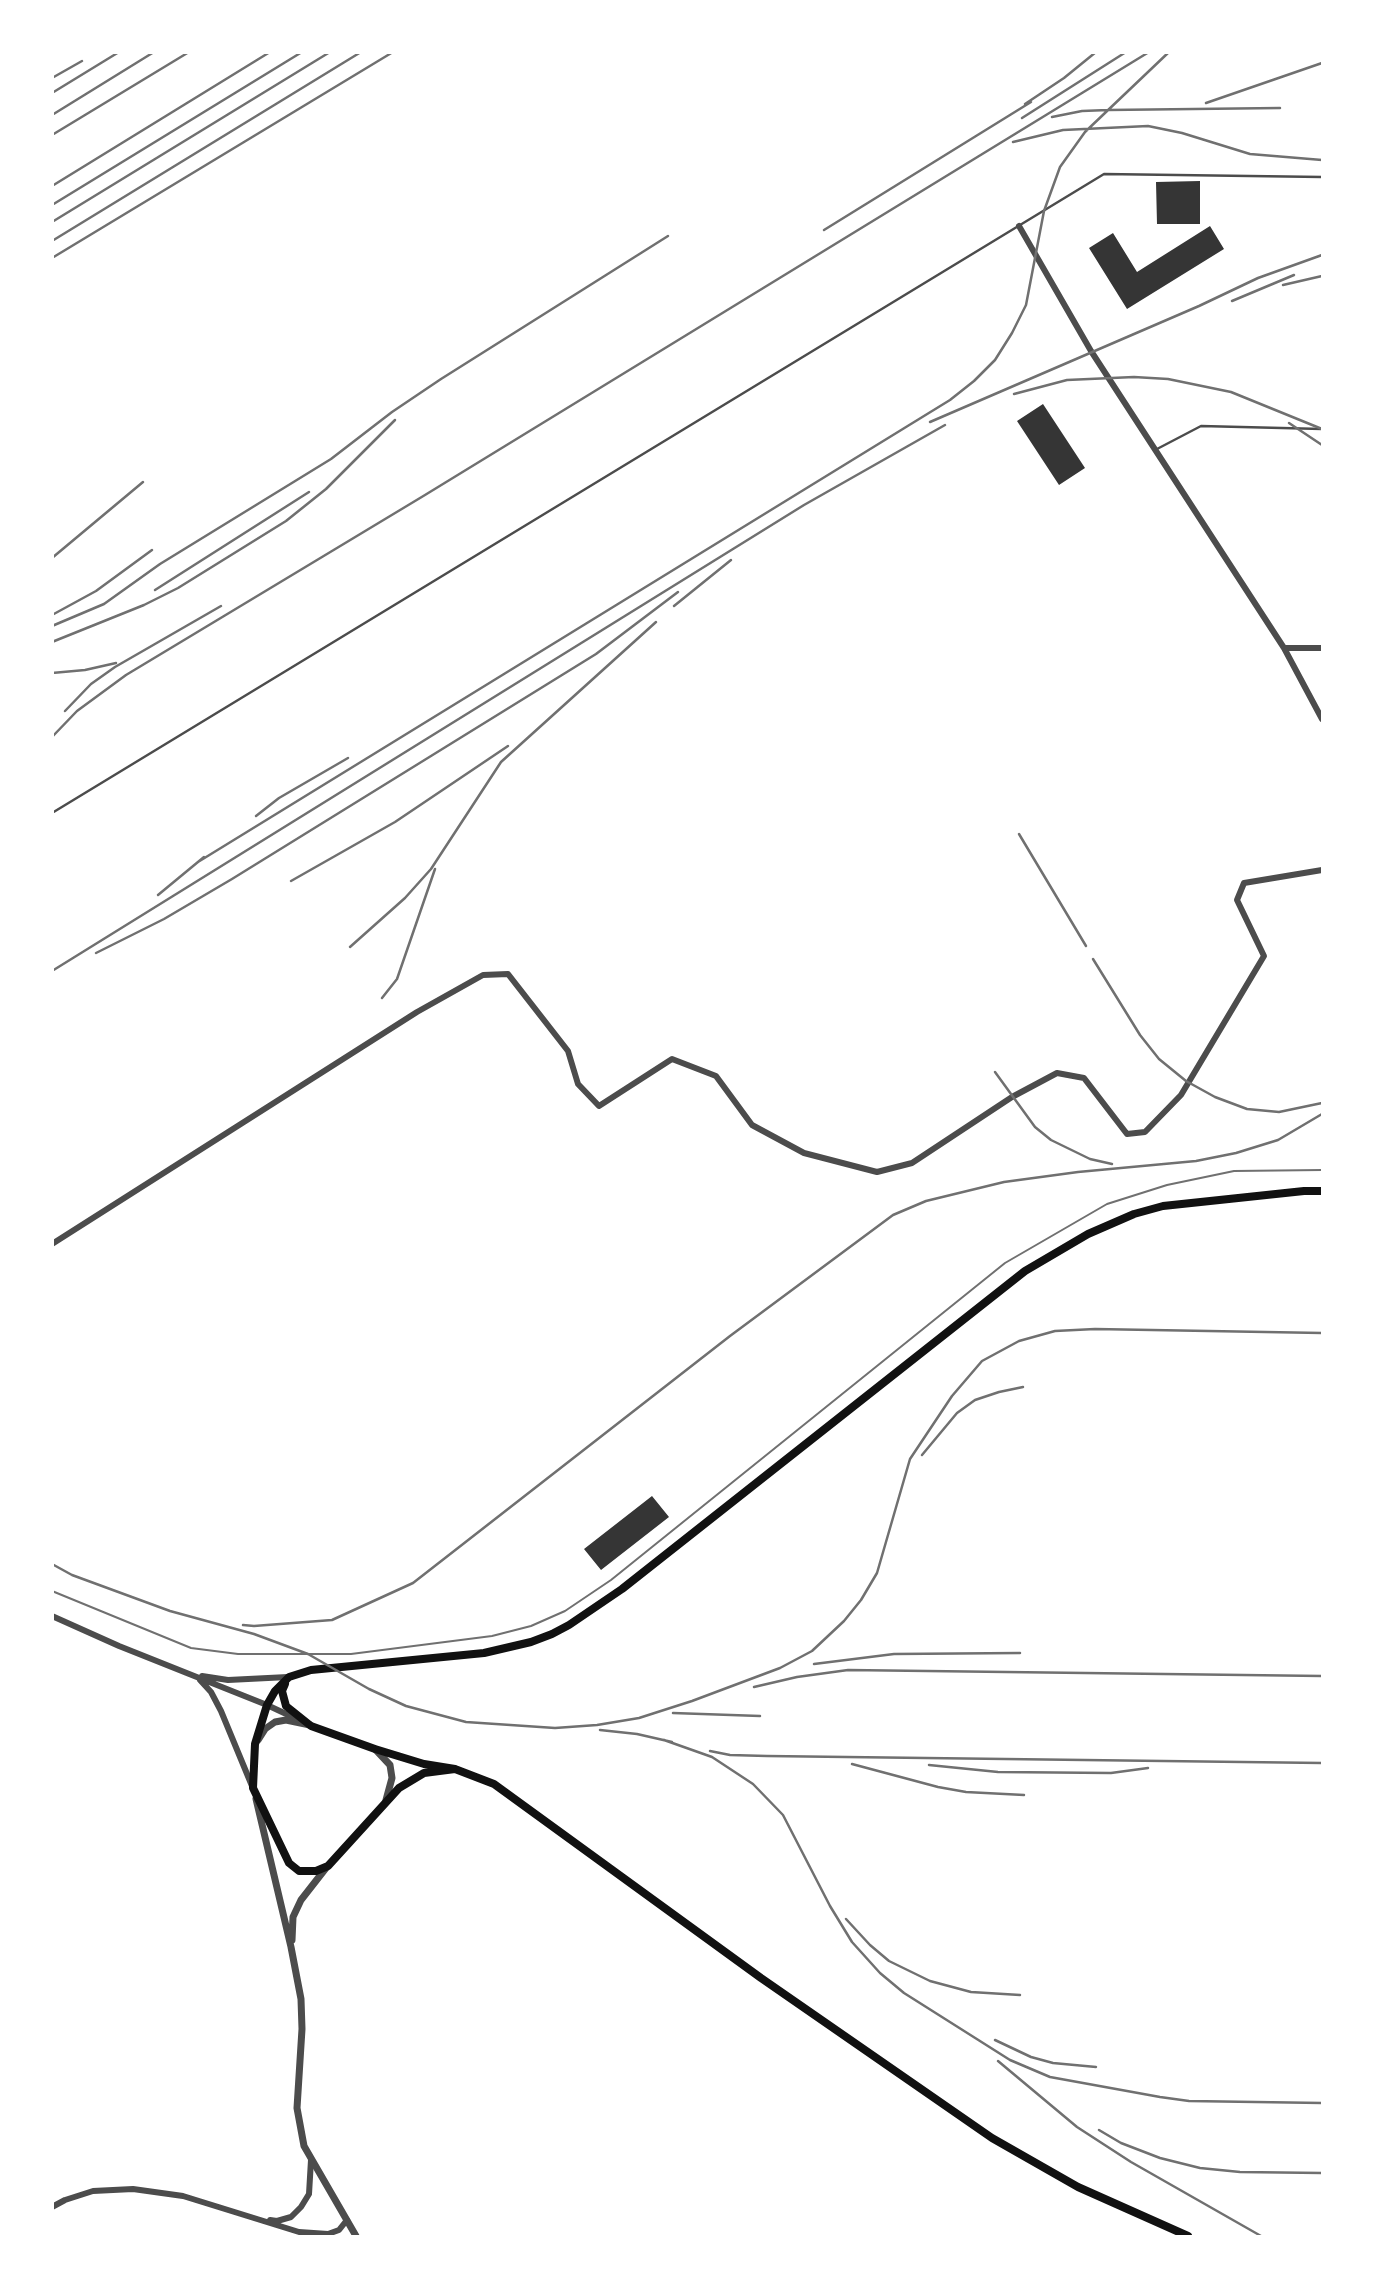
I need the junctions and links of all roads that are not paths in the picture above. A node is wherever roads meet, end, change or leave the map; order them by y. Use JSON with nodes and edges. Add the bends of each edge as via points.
{"nodes":[{"id":1,"x":1322,"y":177,"type":"edge"},
{"id":2,"x":1019,"y":226,"type":"junction"},
{"id":3,"x":1322,"y":429,"type":"edge"},
{"id":4,"x":1154,"y":450,"type":"junction"},
{"id":5,"x":1284,"y":648,"type":"junction"},
{"id":6,"x":1322,"y":649,"type":"edge"},
{"id":7,"x":1322,"y":719,"type":"edge"},
{"id":8,"x":52,"y":813,"type":"edge"},
{"id":9,"x":1322,"y":870,"type":"edge"},
{"id":10,"x":1322,"y":1191,"type":"edge"},
{"id":11,"x":52,"y":1244,"type":"edge"},
{"id":12,"x":52,"y":1616,"type":"edge"},
{"id":13,"x":190,"y":1674,"type":"junction"},
{"id":14,"x":289,"y":1677,"type":"junction"},
{"id":15,"x":267,"y":1705,"type":"junction"},
{"id":16,"x":311,"y":1726,"type":"junction"},
{"id":17,"x":255,"y":1744,"type":"junction"},
{"id":18,"x":375,"y":1749,"type":"junction"},
{"id":19,"x":455,"y":1769,"type":"junction"},
{"id":20,"x":253,"y":1788,"type":"junction"},
{"id":21,"x":384,"y":1804,"type":"junction"},
{"id":22,"x":328,"y":1866,"type":"junction"},
{"id":23,"x":291,"y":1947,"type":"junction"},
{"id":24,"x":311,"y":2160,"type":"junction"},
{"id":25,"x":52,"y":2207,"type":"edge"},
{"id":26,"x":251,"y":2217,"type":"junction"},
{"id":27,"x":347,"y":2220,"type":"junction"},
{"id":28,"x":299,"y":2232,"type":"junction"},
{"id":29,"x":315,"y":2236,"type":"edge"},
{"id":30,"x":356,"y":2236,"type":"edge"},
{"id":31,"x":1188,"y":2236,"type":"edge"}],
"edges":[{"from":1,"to":2,"type":"lane","via":[[1104,174]]},
{"from":2,"to":4,"type":"street"},
{"from":2,"to":8,"type":"lane"},
{"from":3,"to":4,"type":"lane","via":[[1201,426]]},
{"from":4,"to":5,"type":"street"},
{"from":5,"to":6,"type":"street"},
{"from":5,"to":7,"type":"street"},
{"from":9,"to":11,"type":"street","via":[[1244,883],[1237,900],[1264,957],[1181,1095],[1145,1132],[1127,1134],[1084,1078],[1056,1073],[912,1163],[877,1172],[804,1153],[752,1125],[716,1076],[672,1059],[599,1107],[578,1084],[568,1051],[508,974],[483,975],[417,1012]]},
{"from":10,"to":14,"type":"main road","via":[[1163,1206],[1088,1234],[1025,1271],[622,1589],[552,1634],[484,1653],[311,1670]]},
{"from":12,"to":13,"type":"street"},
{"from":13,"to":14,"type":"street","via":[[228,1680]]},
{"from":13,"to":15,"type":"street"},
{"from":13,"to":20,"type":"street","via":[[211,1692]]},
{"from":14,"to":15,"type":"main road"},
{"from":14,"to":16,"type":"main road","via":[[283,1700]]},
{"from":15,"to":16,"type":"street"},
{"from":15,"to":17,"type":"main road"},
{"from":16,"to":17,"type":"street","via":[[275,1722]]},
{"from":16,"to":18,"type":"main road"},
{"from":17,"to":20,"type":"main road"},
{"from":18,"to":19,"type":"main road"},
{"from":18,"to":21,"type":"street","via":[[390,1765],[392,1778]]},
{"from":19,"to":21,"type":"main road","via":[[412,1778]]},
{"from":19,"to":31,"type":"main road","via":[[494,1784],[992,2138],[1079,2187]]},
{"from":20,"to":22,"type":"main road","via":[[289,1863],[305,1872]]},
{"from":20,"to":23,"type":"street"},
{"from":21,"to":22,"type":"main road"},
{"from":22,"to":23,"type":"street","via":[[293,1917]]},
{"from":23,"to":24,"type":"street","via":[[301,1999],[297,2108]]},
{"from":24,"to":26,"type":"street","via":[[309,2194],[291,2217],[276,2221]]},
{"from":24,"to":27,"type":"street"},
{"from":25,"to":26,"type":"street","via":[[93,2191],[133,2189],[183,2196]]},
{"from":26,"to":28,"type":"street"},
{"from":27,"to":28,"type":"street","via":[[328,2234]]},
{"from":27,"to":30,"type":"street"},
{"from":28,"to":29,"type":"street"}]}
